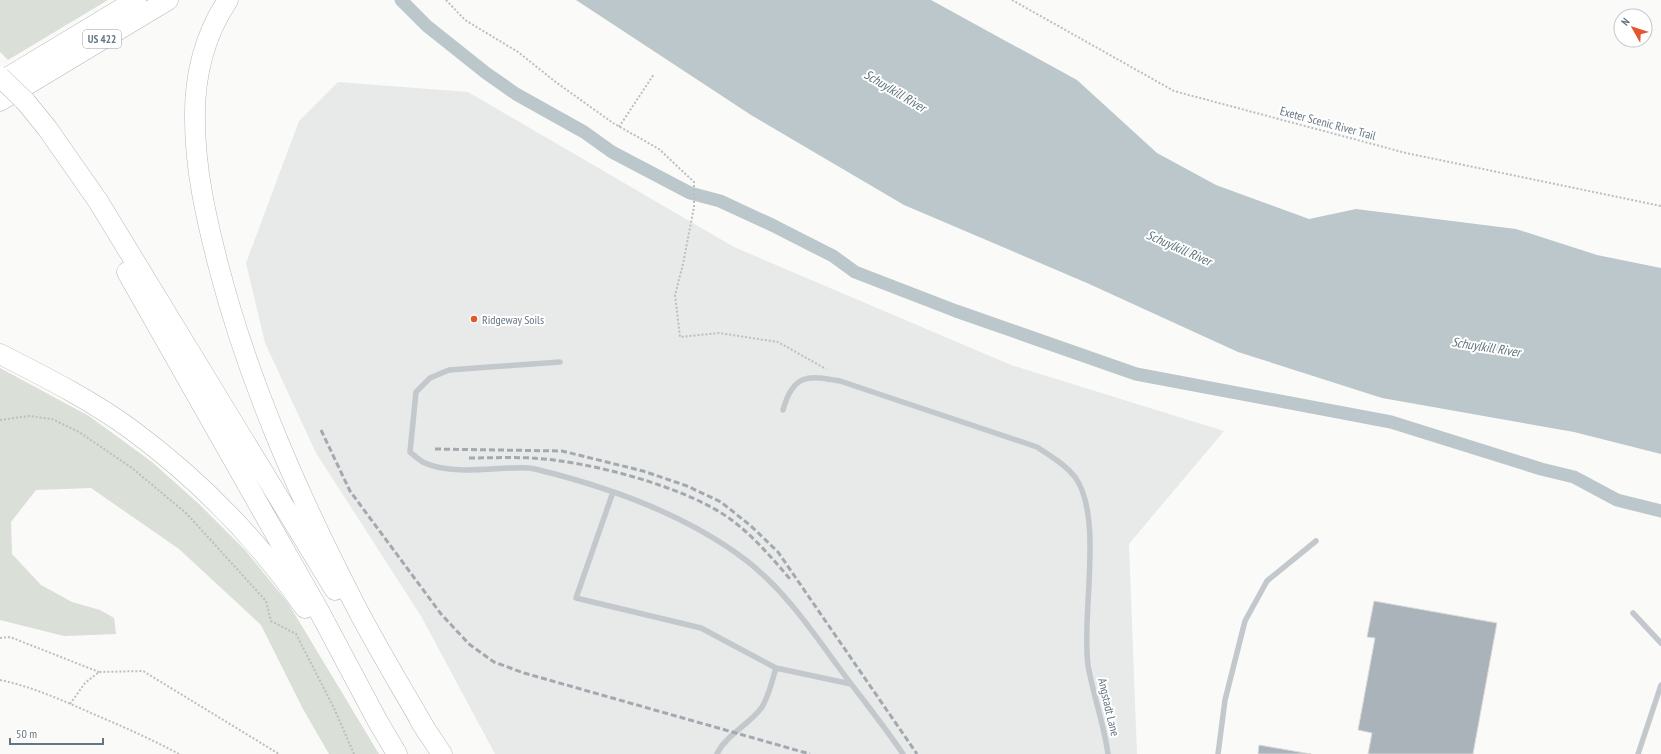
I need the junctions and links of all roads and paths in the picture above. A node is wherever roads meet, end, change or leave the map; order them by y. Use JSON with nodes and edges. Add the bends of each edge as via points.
{"nodes":[{"id":1,"x":136,"y":0,"type":"edge"},
{"id":2,"x":168,"y":0,"type":"edge"},
{"id":3,"x":228,"y":0,"type":"edge"},
{"id":4,"x":446,"y":0,"type":"edge"},
{"id":5,"x":1012,"y":0,"type":"edge"},
{"id":6,"x":654,"y":74,"type":"dead end"},
{"id":7,"x":0,"y":77,"type":"edge"},
{"id":8,"x":0,"y":82,"type":"edge"},
{"id":9,"x":0,"y":91,"type":"edge"},
{"id":10,"x":0,"y":100,"type":"edge"},
{"id":11,"x":24,"y":108,"type":"junction"},
{"id":12,"x":619,"y":127,"type":"junction"},
{"id":13,"x":1661,"y":206,"type":"edge"},
{"id":14,"x":0,"y":354,"type":"edge"},
{"id":15,"x":560,"y":362,"type":"dead end"},
{"id":16,"x":829,"y":371,"type":"dead end"},
{"id":17,"x":783,"y":410,"type":"dead end"},
{"id":18,"x":0,"y":420,"type":"edge"},
{"id":19,"x":613,"y":492,"type":"junction"},
{"id":20,"x":1316,"y":541,"type":"dead end"},
{"id":21,"x":1633,"y":613,"type":"dead end"},
{"id":22,"x":0,"y":638,"type":"edge"},
{"id":23,"x":1661,"y":643,"type":"edge"},
{"id":24,"x":776,"y":668,"type":"junction"},
{"id":25,"x":99,"y":672,"type":"junction"},
{"id":26,"x":0,"y":680,"type":"edge"},
{"id":27,"x":851,"y":684,"type":"junction"},
{"id":28,"x":1661,"y":684,"type":"edge"},
{"id":29,"x":70,"y":704,"type":"junction"},
{"id":30,"x":377,"y":720,"type":"junction"},
{"id":31,"x":427,"y":732,"type":"junction"},
{"id":32,"x":179,"y":754,"type":"edge"},
{"id":33,"x":279,"y":754,"type":"edge"},
{"id":34,"x":354,"y":754,"type":"edge"},
{"id":35,"x":396,"y":754,"type":"edge"},
{"id":36,"x":442,"y":754,"type":"edge"},
{"id":37,"x":717,"y":754,"type":"edge"},
{"id":38,"x":903,"y":754,"type":"edge"},
{"id":39,"x":1108,"y":754,"type":"edge"},
{"id":40,"x":1218,"y":754,"type":"edge"},
{"id":41,"x":1638,"y":754,"type":"edge"}],
"edges":[{"from":1,"to":8,"type":"highway","number":"US 422"},
{"from":2,"to":10,"type":"highway","number":"US 422"},
{"from":3,"to":31,"type":"highway","via":[[214,25],[203,54],[194,119],[196,157],[204,203],[230,310],[279,442],[305,500],[354,602]]},
{"from":4,"to":12,"type":"path","via":[[465,20],[518,52]]},
{"from":5,"to":13,"type":"path","name":"Exeter Scenic River Trail","via":[[1174,91],[1406,153]]},
{"from":6,"to":12,"type":"path"},
{"from":7,"to":11,"type":"highway","bridge":true},
{"from":9,"to":11,"type":"highway"},
{"from":11,"to":30,"type":"highway","via":[[102,227],[319,611]]},
{"from":11,"to":31,"type":"highway","via":[[47,128],[98,201],[350,614]]},
{"from":12,"to":16,"type":"path","via":[[659,149],[694,182],[694,207],[675,295],[680,337],[720,333],[778,342]]},
{"from":14,"to":30,"type":"highway","via":[[79,396],[132,430],[220,505],[266,556],[298,598]]},
{"from":15,"to":19,"type":"lane","via":[[449,370],[430,378],[416,392],[410,452],[425,463],[447,469],[530,468]]},
{"from":17,"to":39,"type":"lane","name":"Angstadt Lane","via":[[786,397],[802,379],[817,377],[840,381],[1037,447],[1060,463],[1074,477],[1082,490],[1087,510],[1090,548],[1086,614],[1088,665]]},
{"from":18,"to":34,"type":"path","via":[[29,416],[52,419],[79,432],[132,468],[187,514],[266,601],[271,621],[296,634],[334,708]]},
{"from":19,"to":24,"type":"lane","via":[[576,598],[701,628]]},
{"from":19,"to":27,"type":"lane","via":[[686,523],[747,561],[770,581],[796,610]]},
{"from":20,"to":40,"type":"lane","via":[[1267,580],[1245,621],[1225,700]]},
{"from":21,"to":23,"type":"lane"},
{"from":22,"to":25,"type":"path","via":[[10,637]]},
{"from":24,"to":27,"type":"lane"},
{"from":24,"to":37,"type":"lane","via":[[762,706],[720,747]]},
{"from":25,"to":29,"type":"path","via":[[85,683]]},
{"from":25,"to":33,"type":"path","via":[[144,671]]},
{"from":26,"to":29,"type":"path","via":[[22,684]]},
{"from":27,"to":38,"type":"lane"},
{"from":28,"to":41,"type":"lane"},
{"from":29,"to":32,"type":"path","via":[[154,740]]},
{"from":30,"to":35,"type":"highway"},
{"from":31,"to":36,"type":"highway"}]}
